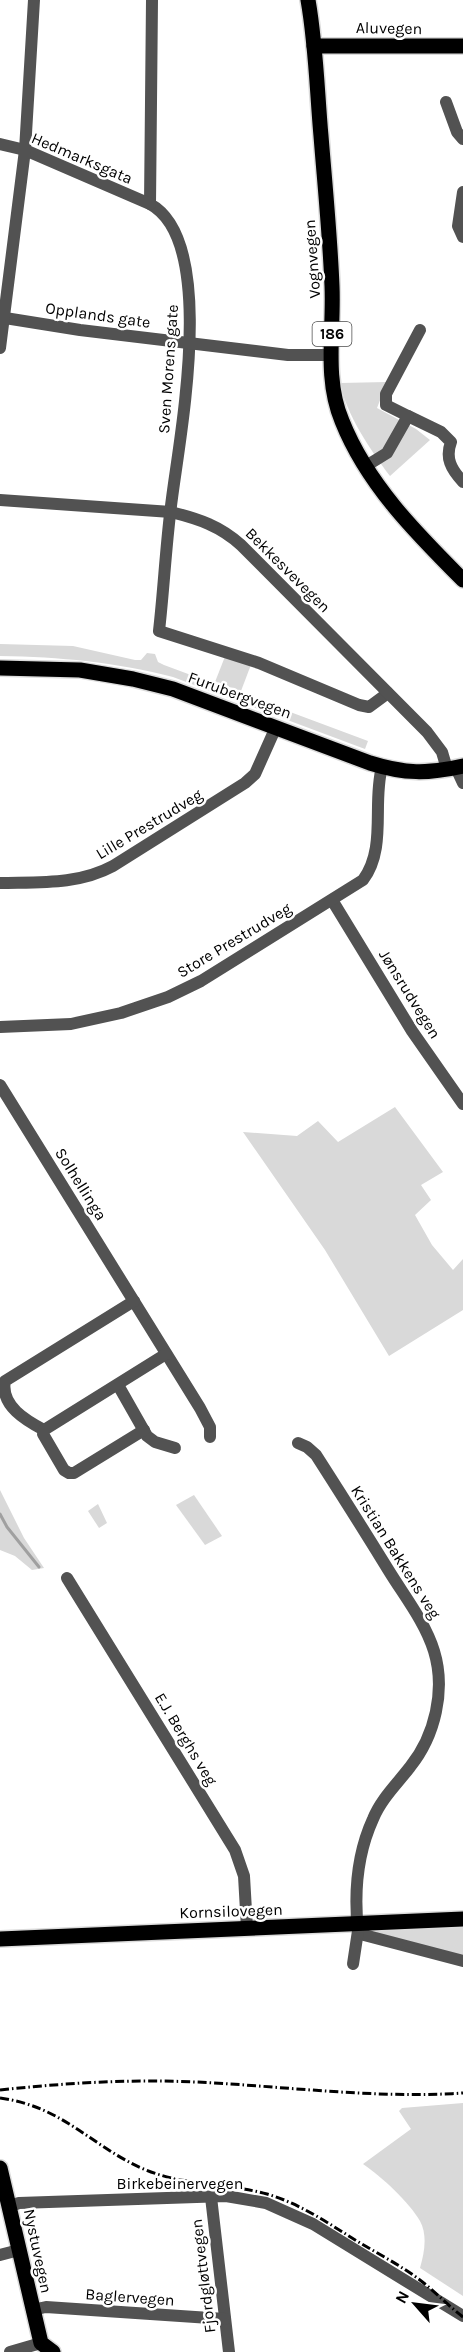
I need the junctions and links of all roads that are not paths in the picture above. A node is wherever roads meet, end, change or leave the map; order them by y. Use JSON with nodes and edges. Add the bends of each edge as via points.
{"nodes":[{"id":1,"x":34,"y":0,"type":"edge"},
{"id":2,"x":152,"y":0,"type":"edge"},
{"id":3,"x":308,"y":0,"type":"edge"},
{"id":4,"x":314,"y":46,"type":"junction"},
{"id":5,"x":463,"y":46,"type":"edge"},
{"id":6,"x":446,"y":102,"type":"dead end"},
{"id":7,"x":463,"y":139,"type":"edge"},
{"id":8,"x":0,"y":144,"type":"edge"},
{"id":9,"x":25,"y":150,"type":"junction"},
{"id":10,"x":463,"y":192,"type":"edge"},
{"id":11,"x":150,"y":204,"type":"junction"},
{"id":12,"x":463,"y":237,"type":"edge"},
{"id":13,"x":5,"y":318,"type":"junction"},
{"id":14,"x":420,"y":330,"type":"dead end"},
{"id":15,"x":190,"y":343,"type":"junction"},
{"id":16,"x":0,"y":348,"type":"edge"},
{"id":17,"x":331,"y":355,"type":"junction"},
{"id":18,"x":408,"y":416,"type":"junction"},
{"id":19,"x":366,"y":466,"type":"junction"},
{"id":20,"x":463,"y":482,"type":"edge"},
{"id":21,"x":0,"y":500,"type":"edge"},
{"id":22,"x":171,"y":512,"type":"junction"},
{"id":23,"x":463,"y":580,"type":"edge"},
{"id":24,"x":0,"y":668,"type":"edge"},
{"id":25,"x":388,"y":693,"type":"junction"},
{"id":26,"x":276,"y":728,"type":"junction"},
{"id":27,"x":382,"y":766,"type":"junction"},
{"id":28,"x":455,"y":768,"type":"edge"},
{"id":29,"x":463,"y":783,"type":"edge"},
{"id":30,"x":0,"y":883,"type":"edge"},
{"id":31,"x":332,"y":900,"type":"junction"},
{"id":32,"x":0,"y":1028,"type":"edge"},
{"id":33,"x":0,"y":1084,"type":"edge"},
{"id":34,"x":463,"y":1104,"type":"edge"},
{"id":35,"x":134,"y":1301,"type":"junction"},
{"id":36,"x":166,"y":1354,"type":"junction"},
{"id":37,"x":118,"y":1385,"type":"junction"},
{"id":38,"x":44,"y":1430,"type":"junction"},
{"id":39,"x":144,"y":1430,"type":"junction"},
{"id":40,"x":210,"y":1437,"type":"dead end"},
{"id":41,"x":298,"y":1443,"type":"dead end"},
{"id":42,"x":175,"y":1448,"type":"dead end"},
{"id":43,"x":67,"y":1578,"type":"dead end"},
{"id":44,"x":463,"y":1919,"type":"edge"},
{"id":45,"x":358,"y":1927,"type":"junction"},
{"id":46,"x":247,"y":1928,"type":"junction"},
{"id":47,"x":0,"y":1939,"type":"edge"},
{"id":48,"x":463,"y":1961,"type":"edge"},
{"id":49,"x":353,"y":1964,"type":"dead end"},
{"id":50,"x":0,"y":2168,"type":"edge"},
{"id":51,"x":211,"y":2197,"type":"junction"},
{"id":52,"x":10,"y":2206,"type":"junction"},
{"id":53,"x":19,"y":2250,"type":"junction"},
{"id":54,"x":0,"y":2255,"type":"edge"},
{"id":55,"x":32,"y":2310,"type":"junction"},
{"id":56,"x":463,"y":2316,"type":"edge"},
{"id":57,"x":225,"y":2319,"type":"junction"},
{"id":58,"x":47,"y":2348,"type":"edge"},
{"id":59,"x":10,"y":2352,"type":"edge"},
{"id":60,"x":229,"y":2352,"type":"edge"}],
"edges":[{"from":1,"to":9,"type":"street"},
{"from":2,"to":11,"type":"street"},
{"from":3,"to":4,"type":"main road","name":"Vognvegen","number":"186"},
{"from":4,"to":5,"type":"main road","name":"Aluvegen"},
{"from":4,"to":17,"type":"main road","name":"Vognvegen","number":"186","via":[[332,275]]},
{"from":6,"to":7,"type":"street"},
{"from":8,"to":9,"type":"street","name":"Hedmarksgata"},
{"from":9,"to":11,"type":"street","name":"Hedmarksgata"},
{"from":9,"to":13,"type":"street"},
{"from":10,"to":12,"type":"street","via":[[458,226]]},
{"from":11,"to":15,"type":"street","name":"Sven Morens gate","via":[[173,226],[178,240],[190,294]]},
{"from":13,"to":15,"type":"street","name":"Opplands gate"},
{"from":13,"to":16,"type":"street"},
{"from":14,"to":18,"type":"street","via":[[386,394],[386,405]]},
{"from":15,"to":17,"type":"street","name":"Opplands gate","via":[[288,355]]},
{"from":15,"to":22,"type":"street","name":"Sven Morens gate"},
{"from":17,"to":19,"type":"main road","name":"Vognvegen","number":"186","via":[[338,411]]},
{"from":18,"to":19,"type":"street","via":[[387,453]]},
{"from":18,"to":20,"type":"street","via":[[441,432],[451,442],[449,463]]},
{"from":19,"to":23,"type":"main road","name":"Vognvegen","number":"186","via":[[400,514]]},
{"from":21,"to":22,"type":"street","name":"Bekkesvevegen"},
{"from":22,"to":25,"type":"street","name":"Bekkesvevegen","via":[[209,523],[231,537]]},
{"from":22,"to":25,"type":"street","name":"Sven Morens gate","via":[[159,631],[239,657],[359,705],[369,707]]},
{"from":24,"to":26,"type":"main road","name":"Furubergvegen","via":[[80,670],[133,678]]},
{"from":25,"to":28,"type":"street","name":"Bekkesvevegen","via":[[427,732]]},
{"from":26,"to":27,"type":"main road","name":"Furubergvegen"},
{"from":26,"to":30,"type":"street","name":"Lille Prestrudveg","via":[[255,774],[245,783],[113,866],[76,880]]},
{"from":27,"to":28,"type":"main road","name":"Furubergvegen","via":[[411,773]]},
{"from":27,"to":31,"type":"street","name":"Store Prestrudveg","via":[[377,789],[375,860],[363,880]]},
{"from":28,"to":29,"type":"street","name":"Bekkesvevegen"},
{"from":31,"to":32,"type":"street","name":"Store Prestrudveg","via":[[201,981],[168,997],[71,1024]]},
{"from":31,"to":34,"type":"street","name":"Jønsrudvegen"},
{"from":33,"to":35,"type":"street","name":"Solhellinga"},
{"from":35,"to":36,"type":"street","name":"Solhellinga"},
{"from":35,"to":38,"type":"street","via":[[5,1381],[2,1394],[8,1407]]},
{"from":36,"to":37,"type":"street"},
{"from":36,"to":40,"type":"street","name":"Solhellinga","via":[[200,1408],[210,1427]]},
{"from":37,"to":38,"type":"street"},
{"from":37,"to":39,"type":"street"},
{"from":38,"to":39,"type":"street","via":[[44,1437],[69,1473]]},
{"from":39,"to":42,"type":"street","via":[[155,1442]]},
{"from":41,"to":45,"type":"street","name":"Kristian Bakkens veg","via":[[316,1455],[420,1620],[435,1652],[436,1713],[418,1756],[385,1797],[368,1832],[357,1879]]},
{"from":43,"to":46,"type":"street","name":"E.J. Berghs veg","via":[[235,1850],[244,1876]]},
{"from":44,"to":45,"type":"main road","name":"Kornsilovegen"},
{"from":45,"to":46,"type":"main road","name":"Kornsilovegen"},
{"from":45,"to":48,"type":"street","via":[[364,1935]]},
{"from":45,"to":49,"type":"street"},
{"from":46,"to":47,"type":"main road","name":"Kornsilovegen"},
{"from":50,"to":52,"type":"main road","name":"Nystuvegen"},
{"from":51,"to":52,"type":"street","name":"Birkebeinervegen"},
{"from":51,"to":56,"type":"street","name":"Birkebeinervegen","via":[[253,2200],[294,2213]]},
{"from":51,"to":57,"type":"street","name":"Fjordgløttvegen"},
{"from":52,"to":53,"type":"main road","name":"Nystuvegen"},
{"from":53,"to":54,"type":"street"},
{"from":53,"to":55,"type":"main road","name":"Nystuvegen"},
{"from":55,"to":57,"type":"street","name":"Baglervegen","via":[[46,2307]]},
{"from":55,"to":58,"type":"main road","name":"Nystuvegen"},
{"from":57,"to":60,"type":"street","name":"Fjordgløttvegen"},
{"from":58,"to":59,"type":"street"}]}
